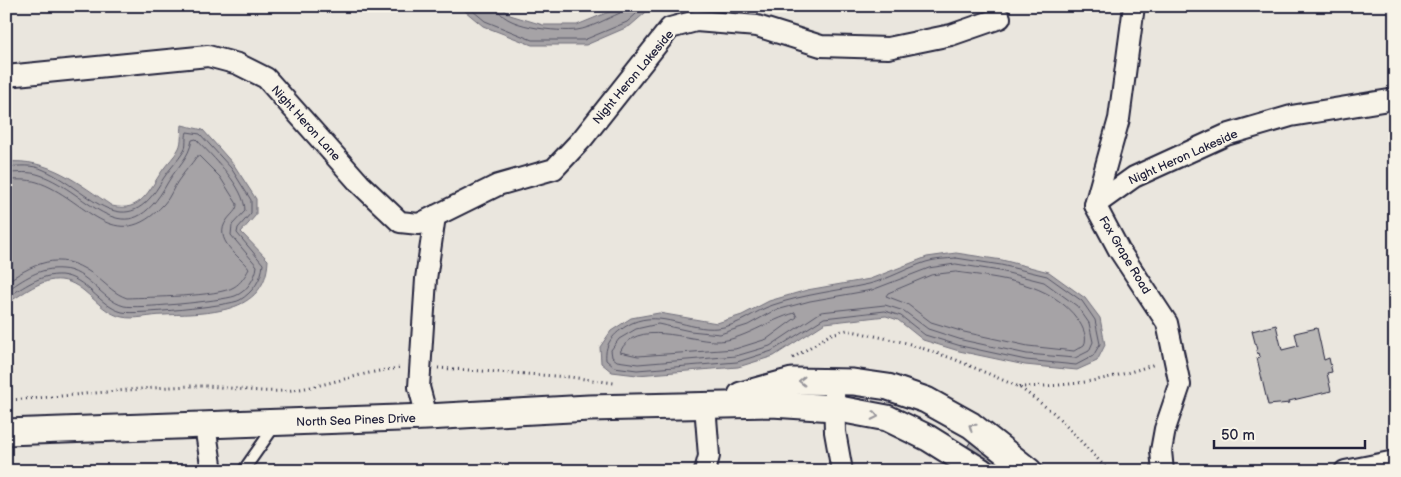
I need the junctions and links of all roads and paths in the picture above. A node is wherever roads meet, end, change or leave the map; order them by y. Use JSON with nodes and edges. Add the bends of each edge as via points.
{"nodes":[{"id":1,"x":1134,"y":6,"type":"edge"},
{"id":2,"x":1000,"y":18,"type":"dead end"},
{"id":3,"x":6,"y":76,"type":"edge"},
{"id":4,"x":1395,"y":99,"type":"edge"},
{"id":5,"x":1095,"y":205,"type":"junction"},
{"id":6,"x":436,"y":216,"type":"junction"},
{"id":7,"x":1174,"y":358,"type":"junction"},
{"id":8,"x":787,"y":361,"type":"dead end"},
{"id":9,"x":420,"y":367,"type":"junction"},
{"id":10,"x":834,"y":382,"type":"junction"},
{"id":11,"x":622,"y":384,"type":"dead end"},
{"id":12,"x":1019,"y":387,"type":"junction"},
{"id":13,"x":6,"y":400,"type":"edge"},
{"id":14,"x":705,"y":405,"type":"junction"},
{"id":15,"x":834,"y":408,"type":"junction"},
{"id":16,"x":427,"y":417,"type":"junction"},
{"id":17,"x":276,"y":423,"type":"junction"},
{"id":18,"x":206,"y":426,"type":"junction"},
{"id":19,"x":6,"y":432,"type":"edge"},
{"id":20,"x":1395,"y":461,"type":"edge"},
{"id":21,"x":212,"y":471,"type":"edge"},
{"id":22,"x":244,"y":471,"type":"edge"},
{"id":23,"x":705,"y":471,"type":"edge"},
{"id":24,"x":842,"y":471,"type":"edge"},
{"id":25,"x":981,"y":471,"type":"edge"},
{"id":26,"x":1029,"y":471,"type":"edge"},
{"id":27,"x":1109,"y":471,"type":"edge"},
{"id":28,"x":1163,"y":471,"type":"edge"},
{"id":29,"x":1345,"y":471,"type":"edge"}],
"edges":[{"from":1,"to":5,"type":"street","name":"Fox Grape Road","via":[[1119,120]]},
{"from":2,"to":6,"type":"street","name":"Night Heron Lakeside","via":[[951,34],[888,48],[821,46],[757,26],[696,21],[670,28],[554,169],[498,185]]},
{"from":3,"to":6,"type":"street","name":"Night Heron Lane","via":[[208,56],[238,64],[266,78],[360,184],[400,222],[419,224]]},
{"from":4,"to":5,"type":"street","name":"Night Heron Lakeside","via":[[1291,116],[1226,135],[1134,177]]},
{"from":5,"to":7,"type":"street","name":"Fox Grape Road","via":[[1119,250],[1167,323]]},
{"from":6,"to":9,"type":"street","via":[[426,279]]},
{"from":7,"to":12,"type":"path","via":[[1117,378],[1068,386]]},
{"from":7,"to":28,"type":"street","name":"Fox Grape Road","via":[[1180,385],[1165,428],[1161,451]]},
{"from":8,"to":12,"type":"path","via":[[831,334],[847,330],[907,343]]},
{"from":9,"to":11,"type":"path","via":[[570,377]]},
{"from":9,"to":13,"type":"path","via":[[379,370],[335,382],[260,392],[224,386],[192,386]]},
{"from":9,"to":16,"type":"street","via":[[419,387]]},
{"from":10,"to":14,"type":"street","name":"North Sea Pines Drive","one_way":true,"via":[[792,381]]},
{"from":10,"to":15,"type":"street"},
{"from":26,"to":10,"type":"street","name":"North Sea Pines Drive","one_way":true,"via":[[970,425],[926,400],[888,386]]},
{"from":12,"to":27,"type":"path","via":[[1055,414]]},
{"from":14,"to":15,"type":"street","name":"North Sea Pines Drive","via":[[772,404]]},
{"from":14,"to":16,"type":"street","name":"North Sea Pines Drive"},
{"from":14,"to":23,"type":"street","via":[[709,456]]},
{"from":15,"to":24,"type":"street","via":[[834,432]]},
{"from":15,"to":25,"type":"street","name":"North Sea Pines Drive","one_way":true,"via":[[887,418],[928,438]]},
{"from":16,"to":17,"type":"street","name":"North Sea Pines Drive"},
{"from":17,"to":18,"type":"street","name":"North Sea Pines Drive"},
{"from":17,"to":22,"type":"lane"},
{"from":18,"to":19,"type":"street","name":"North Sea Pines Drive"},
{"from":18,"to":21,"type":"street"},
{"from":20,"to":29,"type":"street"}]}
